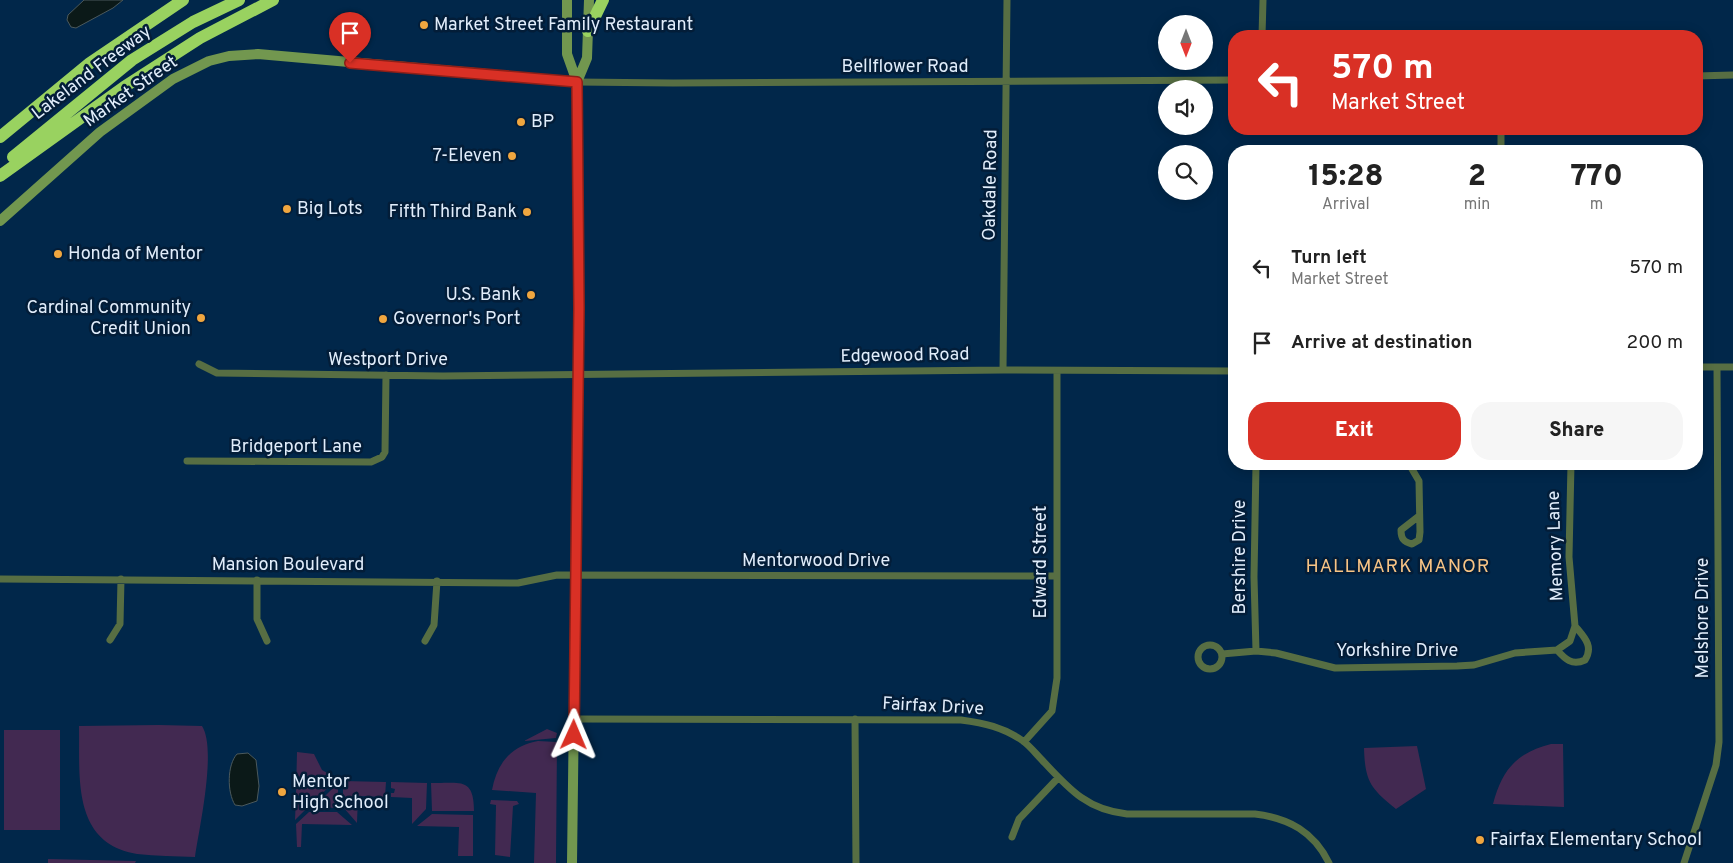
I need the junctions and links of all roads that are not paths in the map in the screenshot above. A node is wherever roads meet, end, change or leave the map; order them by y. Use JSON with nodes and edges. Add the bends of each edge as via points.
{"nodes":[{"id":1,"x":184,"y":0,"type":"edge"},
{"id":2,"x":239,"y":0,"type":"edge"},
{"id":3,"x":273,"y":0,"type":"edge"},
{"id":4,"x":567,"y":0,"type":"edge"},
{"id":5,"x":589,"y":0,"type":"edge"},
{"id":6,"x":603,"y":0,"type":"edge"},
{"id":7,"x":1007,"y":0,"type":"edge"},
{"id":8,"x":1263,"y":0,"type":"edge"},
{"id":9,"x":588,"y":30,"type":"junction"},
{"id":10,"x":1262,"y":30,"type":"edge"},
{"id":11,"x":1733,"y":75,"type":"edge"},
{"id":12,"x":1703,"y":76,"type":"edge"},
{"id":13,"x":1228,"y":80,"type":"edge"},
{"id":14,"x":577,"y":82,"type":"junction"},
{"id":15,"x":1007,"y":82,"type":"junction"},
{"id":16,"x":0,"y":137,"type":"edge"},
{"id":17,"x":0,"y":169,"type":"edge"},
{"id":18,"x":0,"y":176,"type":"edge"},
{"id":19,"x":0,"y":221,"type":"edge"},
{"id":20,"x":200,"y":364,"type":"dead end"},
{"id":21,"x":1717,"y":367,"type":"junction"},
{"id":22,"x":1733,"y":367,"type":"edge"},
{"id":23,"x":1703,"y":368,"type":"edge"},
{"id":24,"x":1003,"y":370,"type":"junction"},
{"id":25,"x":1228,"y":371,"type":"edge"},
{"id":26,"x":1057,"y":372,"type":"junction"},
{"id":27,"x":386,"y":375,"type":"junction"},
{"id":28,"x":578,"y":375,"type":"junction"},
{"id":29,"x":187,"y":461,"type":"dead end"},
{"id":30,"x":1256,"y":470,"type":"edge"},
{"id":31,"x":1415,"y":470,"type":"edge"},
{"id":32,"x":1570,"y":470,"type":"edge"},
{"id":33,"x":1419,"y":516,"type":"dead end"},
{"id":34,"x":576,"y":576,"type":"junction"},
{"id":35,"x":1056,"y":576,"type":"junction"},
{"id":36,"x":0,"y":579,"type":"edge"},
{"id":37,"x":121,"y":579,"type":"junction"},
{"id":38,"x":257,"y":580,"type":"junction"},
{"id":39,"x":437,"y":582,"type":"junction"},
{"id":40,"x":1575,"y":626,"type":"junction"},
{"id":41,"x":110,"y":640,"type":"dead end"},
{"id":42,"x":267,"y":641,"type":"dead end"},
{"id":43,"x":425,"y":641,"type":"dead end"},
{"id":44,"x":1557,"y":650,"type":"junction"},
{"id":45,"x":1256,"y":651,"type":"junction"},
{"id":46,"x":1222,"y":654,"type":"dead end"},
{"id":47,"x":575,"y":719,"type":"junction"},
{"id":48,"x":855,"y":719,"type":"junction"},
{"id":49,"x":1024,"y":742,"type":"junction"},
{"id":50,"x":1058,"y":778,"type":"junction"},
{"id":51,"x":1012,"y":837,"type":"dead end"},
{"id":52,"x":572,"y":863,"type":"edge"},
{"id":53,"x":856,"y":863,"type":"edge"},
{"id":54,"x":1329,"y":863,"type":"edge"},
{"id":55,"x":1684,"y":863,"type":"edge"}],
"edges":[{"from":1,"to":16,"type":"highway","name":"Lakeland Freeway","via":[[90,63]]},
{"from":2,"to":17,"type":"highway","name":"Lakeland Freeway","via":[[193,22],[132,60]]},
{"from":3,"to":18,"type":"highway","via":[[200,38],[124,86]]},
{"from":4,"to":14,"type":"main road","via":[[567,54]]},
{"from":5,"to":9,"type":"main road"},
{"from":6,"to":9,"type":"highway"},
{"from":7,"to":15,"type":"street","name":"Oakdale Road"},
{"from":8,"to":10,"type":"street"},
{"from":9,"to":14,"type":"main road","via":[[587,58]]},
{"from":11,"to":12,"type":"street"},
{"from":13,"to":15,"type":"street","name":"Bellflower Road"},
{"from":14,"to":15,"type":"street","name":"Bellflower Road"},
{"from":14,"to":19,"type":"main road","name":"Market Street","via":[[258,54],[209,60],[173,79],[100,132]]},
{"from":14,"to":28,"type":"main road"},
{"from":15,"to":24,"type":"street","name":"Oakdale Road"},
{"from":20,"to":27,"type":"street","name":"Westport Drive","via":[[217,373]]},
{"from":21,"to":22,"type":"street"},
{"from":21,"to":23,"type":"street"},
{"from":21,"to":55,"type":"street","name":"Melshore Drive","via":[[1719,742],[1716,765]]},
{"from":24,"to":26,"type":"street","name":"Edgewood Road"},
{"from":24,"to":28,"type":"street","name":"Edgewood Road"},
{"from":25,"to":26,"type":"street","name":"Edgewood Road"},
{"from":26,"to":35,"type":"street","name":"Edward Street"},
{"from":27,"to":28,"type":"street","name":"Westport Drive"},
{"from":27,"to":29,"type":"street","name":"Bridgeport Lane","via":[[385,452],[377,460]]},
{"from":28,"to":34,"type":"main road"},
{"from":30,"to":45,"type":"street","name":"Bershire Drive"},
{"from":31,"to":33,"type":"street","via":[[1419,481]]},
{"from":32,"to":40,"type":"street","name":"Memory Lane","via":[[1569,557]]},
{"from":34,"to":35,"type":"street","name":"Mentorwood Drive"},
{"from":34,"to":39,"type":"street","name":"Mansion Boulevard","via":[[545,576],[518,582]]},
{"from":34,"to":47,"type":"main road"},
{"from":35,"to":49,"type":"street","name":"Edward Street","via":[[1057,678],[1052,711]]},
{"from":36,"to":37,"type":"street","name":"Mansion Boulevard"},
{"from":37,"to":38,"type":"street","name":"Mansion Boulevard"},
{"from":37,"to":41,"type":"street","via":[[120,624]]},
{"from":38,"to":39,"type":"street","name":"Mansion Boulevard"},
{"from":38,"to":42,"type":"street","via":[[257,619]]},
{"from":39,"to":43,"type":"street","via":[[434,625]]},
{"from":40,"to":44,"type":"street","name":"Memory Lane","via":[[1570,641]]},
{"from":40,"to":44,"type":"street","name":"Memory Lane","via":[[1590,650],[1585,660],[1567,660]]},
{"from":44,"to":45,"type":"street","name":"Yorkshire Drive","via":[[1515,653],[1474,665],[1335,668]]},
{"from":45,"to":46,"type":"street","name":"Yorkshire Drive"},
{"from":47,"to":48,"type":"street","name":"Fairfax Drive"},
{"from":47,"to":52,"type":"main road"},
{"from":48,"to":49,"type":"street","name":"Fairfax Drive","via":[[961,720],[990,724]]},
{"from":48,"to":53,"type":"street"},
{"from":49,"to":50,"type":"street","name":"Fairfax Drive"},
{"from":50,"to":51,"type":"street","via":[[1019,819]]},
{"from":50,"to":54,"type":"street","name":"Fairfax Drive","via":[[1093,807],[1109,812],[1142,815],[1255,814],[1284,820],[1308,833]]}]}
